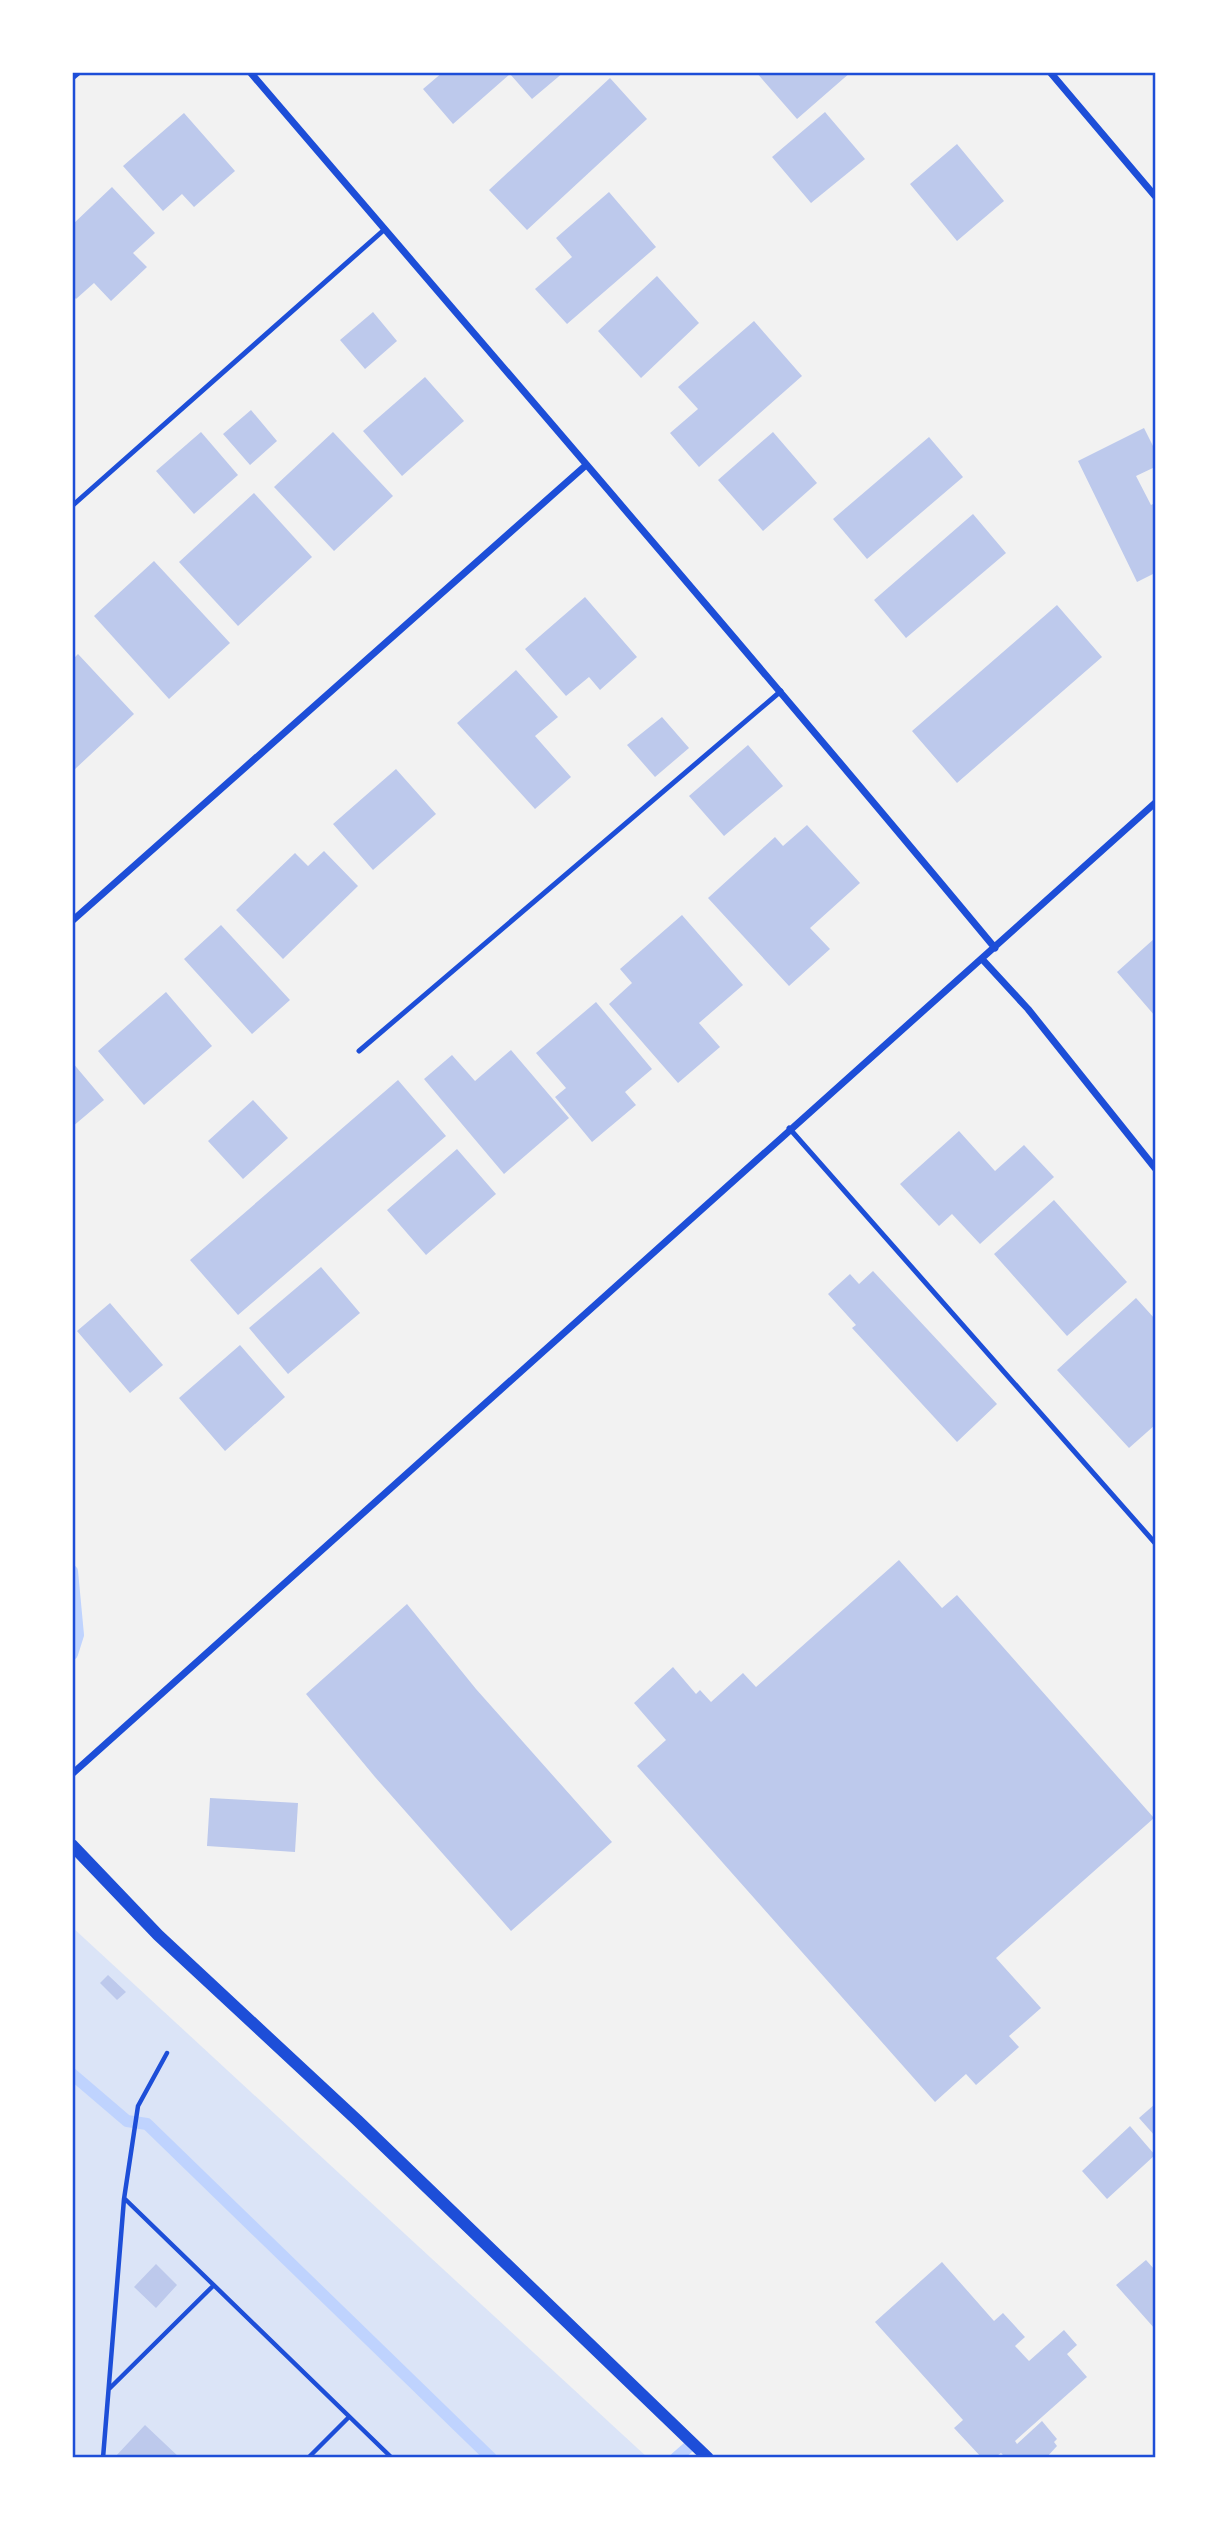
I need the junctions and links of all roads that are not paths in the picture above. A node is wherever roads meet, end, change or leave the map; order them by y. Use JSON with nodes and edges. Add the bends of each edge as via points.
{"nodes":[{"id":1,"x":78,"y":72,"type":"edge"},
{"id":2,"x":250,"y":72,"type":"edge"},
{"id":3,"x":1050,"y":72,"type":"edge"},
{"id":4,"x":72,"y":77,"type":"edge"},
{"id":5,"x":1155,"y":196,"type":"edge"},
{"id":6,"x":385,"y":229,"type":"junction"},
{"id":7,"x":585,"y":466,"type":"junction"},
{"id":8,"x":72,"y":506,"type":"edge"},
{"id":9,"x":782,"y":691,"type":"junction"},
{"id":10,"x":1155,"y":803,"type":"edge"},
{"id":11,"x":72,"y":920,"type":"edge"},
{"id":12,"x":995,"y":948,"type":"junction"},
{"id":13,"x":982,"y":959,"type":"junction"},
{"id":14,"x":359,"y":1051,"type":"dead end"},
{"id":15,"x":789,"y":1128,"type":"junction"},
{"id":16,"x":1155,"y":1168,"type":"edge"},
{"id":17,"x":1155,"y":1543,"type":"edge"},
{"id":18,"x":72,"y":1774,"type":"edge"},
{"id":19,"x":72,"y":1844,"type":"edge"},
{"id":20,"x":708,"y":2458,"type":"edge"}],
"edges":[{"from":1,"to":4,"type":"street"},
{"from":2,"to":6,"type":"street"},
{"from":3,"to":5,"type":"street"},
{"from":6,"to":7,"type":"street"},
{"from":6,"to":8,"type":"lane"},
{"from":7,"to":9,"type":"street"},
{"from":7,"to":11,"type":"street"},
{"from":9,"to":12,"type":"street"},
{"from":9,"to":14,"type":"lane"},
{"from":10,"to":12,"type":"street"},
{"from":12,"to":13,"type":"street"},
{"from":13,"to":15,"type":"street"},
{"from":13,"to":16,"type":"street","via":[[1028,1009]]},
{"from":15,"to":17,"type":"lane"},
{"from":15,"to":18,"type":"street"},
{"from":19,"to":20,"type":"street","via":[[158,1935]]}]}
